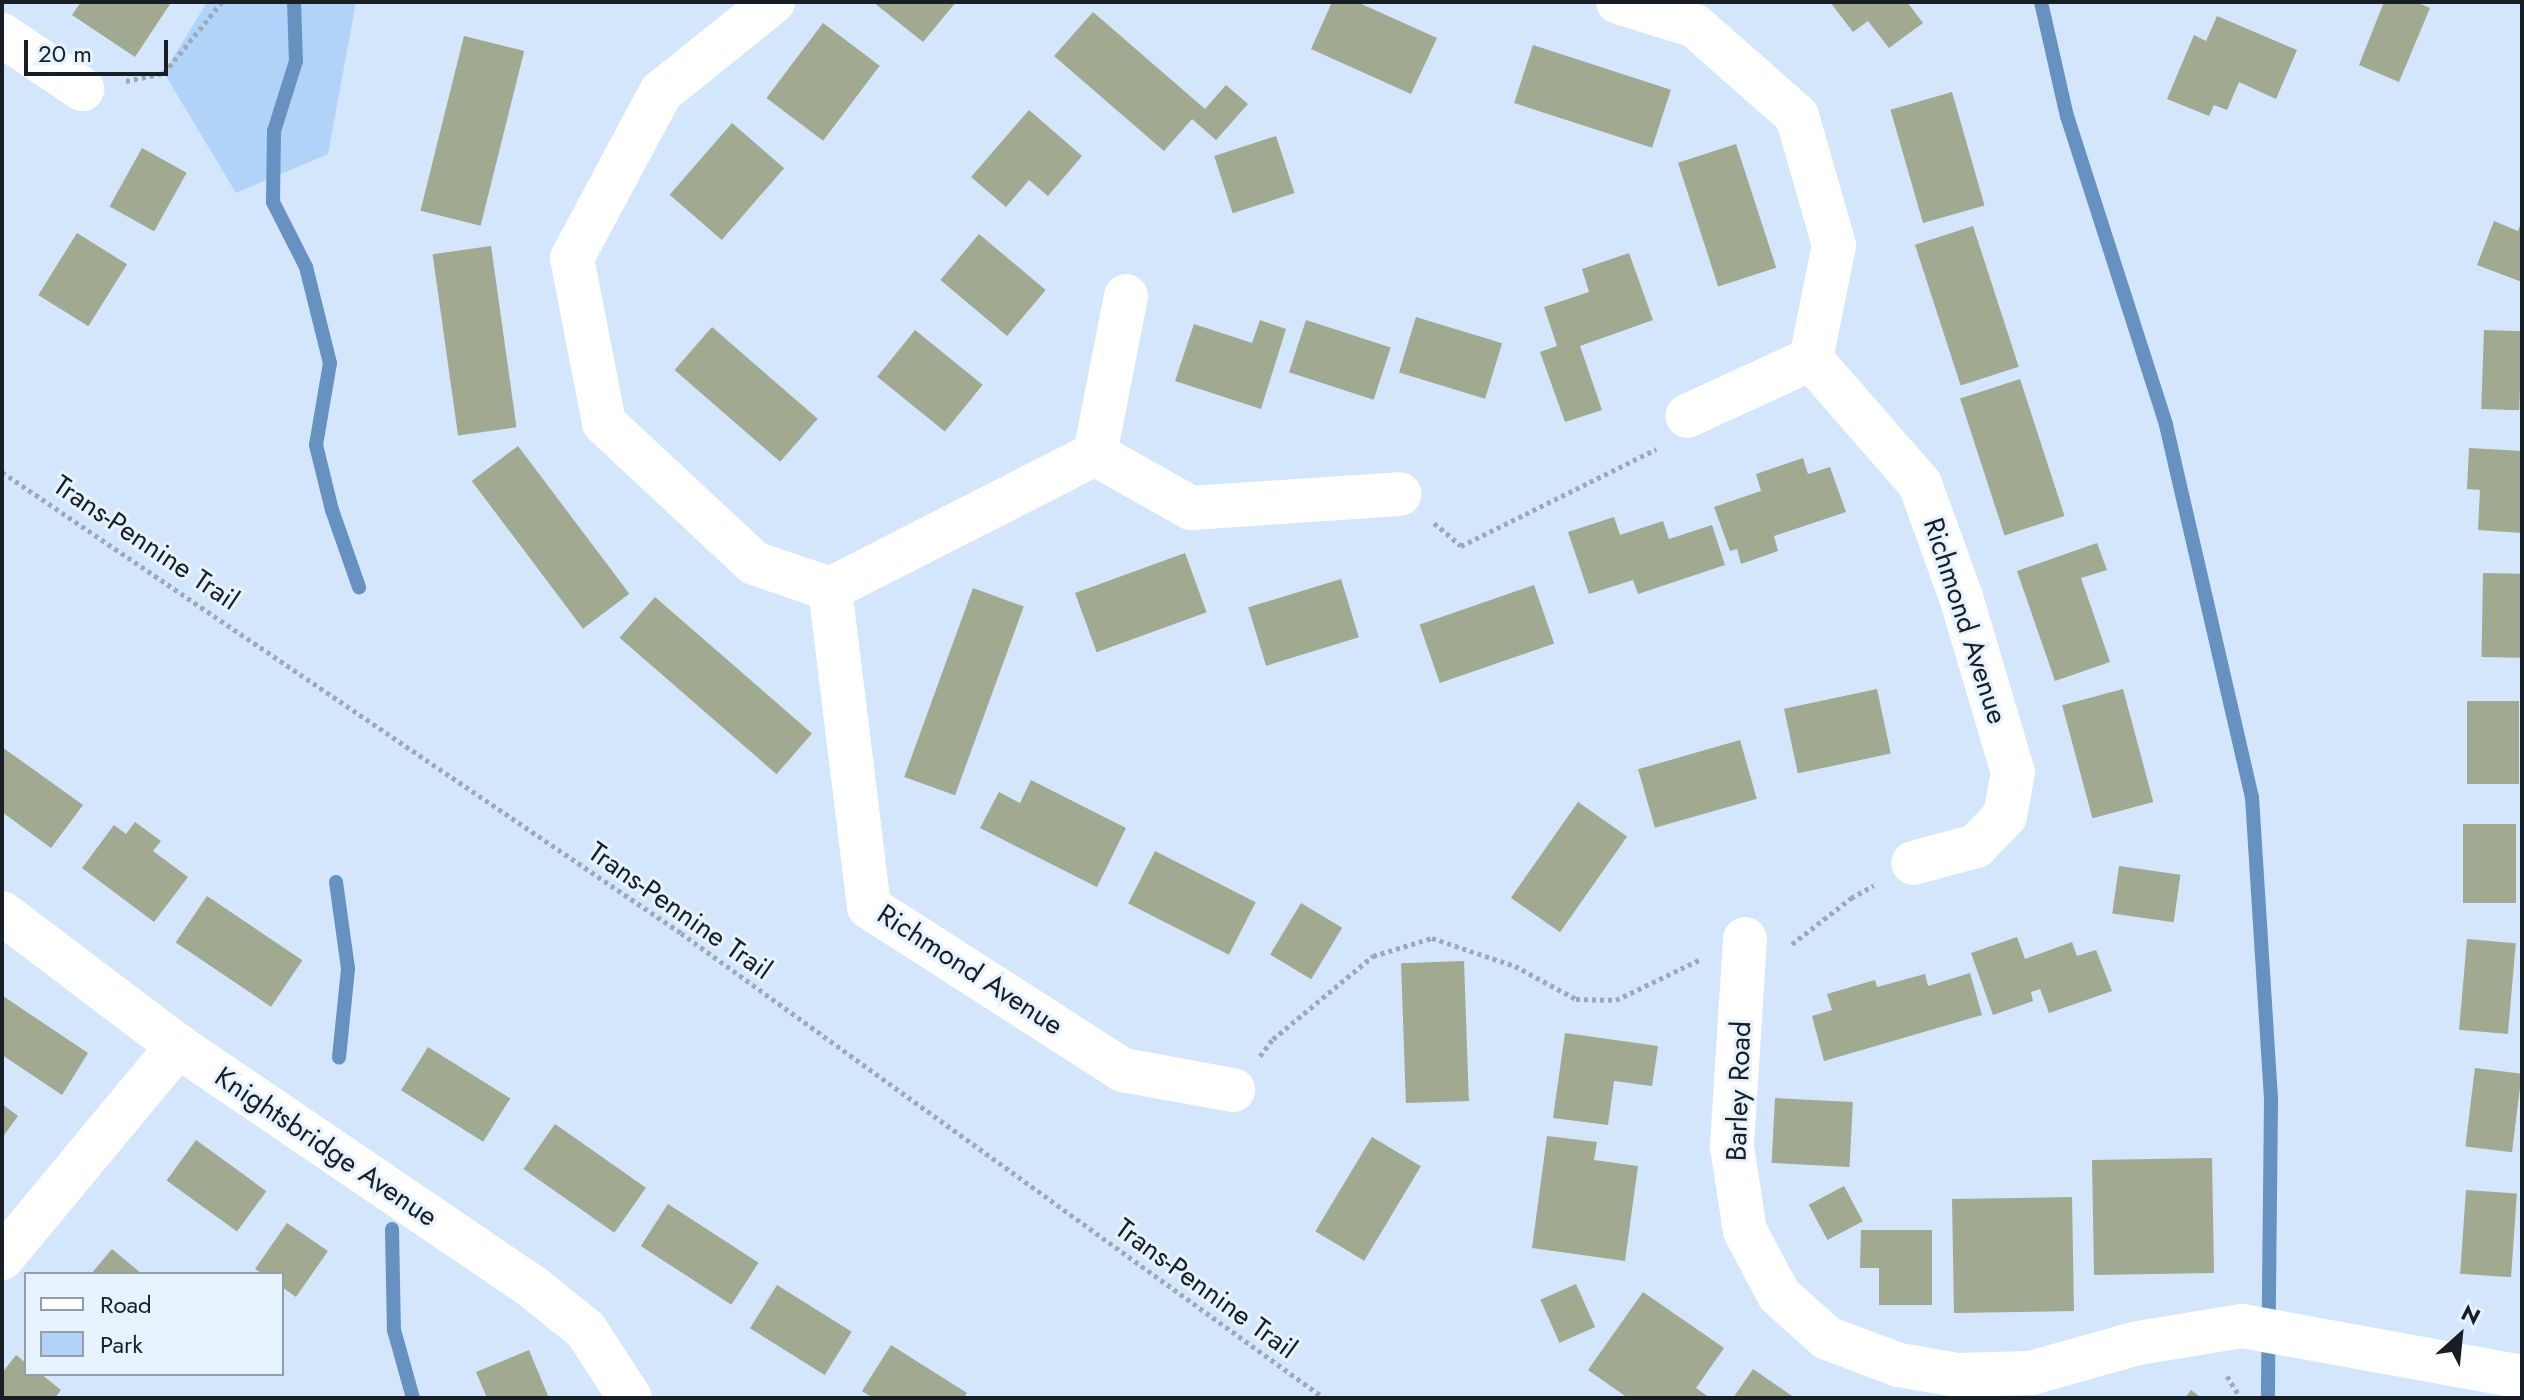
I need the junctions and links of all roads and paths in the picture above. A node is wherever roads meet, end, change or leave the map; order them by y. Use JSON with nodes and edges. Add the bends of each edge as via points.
{"nodes":[{"id":1,"x":222,"y":2,"type":"edge"},
{"id":2,"x":773,"y":2,"type":"edge"},
{"id":3,"x":1618,"y":2,"type":"edge"},
{"id":4,"x":2,"y":35,"type":"edge"},
{"id":5,"x":82,"y":89,"type":"joint"},
{"id":6,"x":1126,"y":296,"type":"dead end"},
{"id":7,"x":1811,"y":359,"type":"junction"},
{"id":8,"x":1687,"y":416,"type":"joint"},
{"id":9,"x":1095,"y":454,"type":"junction"},
{"id":10,"x":2,"y":472,"type":"edge"},
{"id":11,"x":1400,"y":494,"type":"joint"},
{"id":12,"x":830,"y":589,"type":"junction"},
{"id":13,"x":1913,"y":863,"type":"joint"},
{"id":14,"x":2,"y":913,"type":"edge"},
{"id":15,"x":1745,"y":939,"type":"junction"},
{"id":16,"x":178,"y":1046,"type":"junction"},
{"id":17,"x":1233,"y":1090,"type":"joint"},
{"id":18,"x":2,"y":1258,"type":"edge"},
{"id":19,"x":2522,"y":1377,"type":"edge"},
{"id":20,"x":2032,"y":1386,"type":"edge"},
{"id":21,"x":630,"y":1398,"type":"edge"},
{"id":22,"x":1324,"y":1398,"type":"edge"}],
"edges":[{"from":1,"to":5,"type":"path","via":[[164,73]]},
{"from":2,"to":12,"type":"street","via":[[661,92],[572,258],[604,423],[754,563]]},
{"from":3,"to":7,"type":"street","via":[[1695,26],[1797,116],[1834,245]]},
{"from":4,"to":5,"type":"street"},
{"from":6,"to":9,"type":"street"},
{"from":7,"to":8,"type":"street"},
{"from":7,"to":13,"type":"street","name":"Richmond Avenue","via":[[1920,484],[1961,597],[2013,772],[2005,816],[1976,846]]},
{"from":8,"to":11,"type":"path","via":[[1654,452],[1461,546]]},
{"from":9,"to":11,"type":"street","via":[[1191,508]]},
{"from":9,"to":12,"type":"street"},
{"from":10,"to":22,"type":"path","name":"Trans-Pennine Trail","via":[[681,933]]},
{"from":12,"to":17,"type":"street","name":"Richmond Avenue","via":[[869,907],[1123,1070]]},
{"from":13,"to":15,"type":"path","via":[[1851,898],[1796,944]]},
{"from":14,"to":16,"type":"street","name":"Knightsbridge Avenue"},
{"from":15,"to":17,"type":"path","via":[[1616,1000],[1576,999],[1515,966],[1432,938],[1373,956],[1273,1039]]},
{"from":15,"to":20,"type":"street","name":"Barley Road","via":[[1732,1147],[1745,1231],[1779,1295],[1827,1338],[1899,1365]]},
{"from":16,"to":18,"type":"street"},
{"from":16,"to":21,"type":"street","name":"Knightsbridge Avenue","via":[[535,1289],[586,1330]]},
{"from":19,"to":20,"type":"street","name":"Barley Road","via":[[2242,1326],[2138,1343]]}]}
